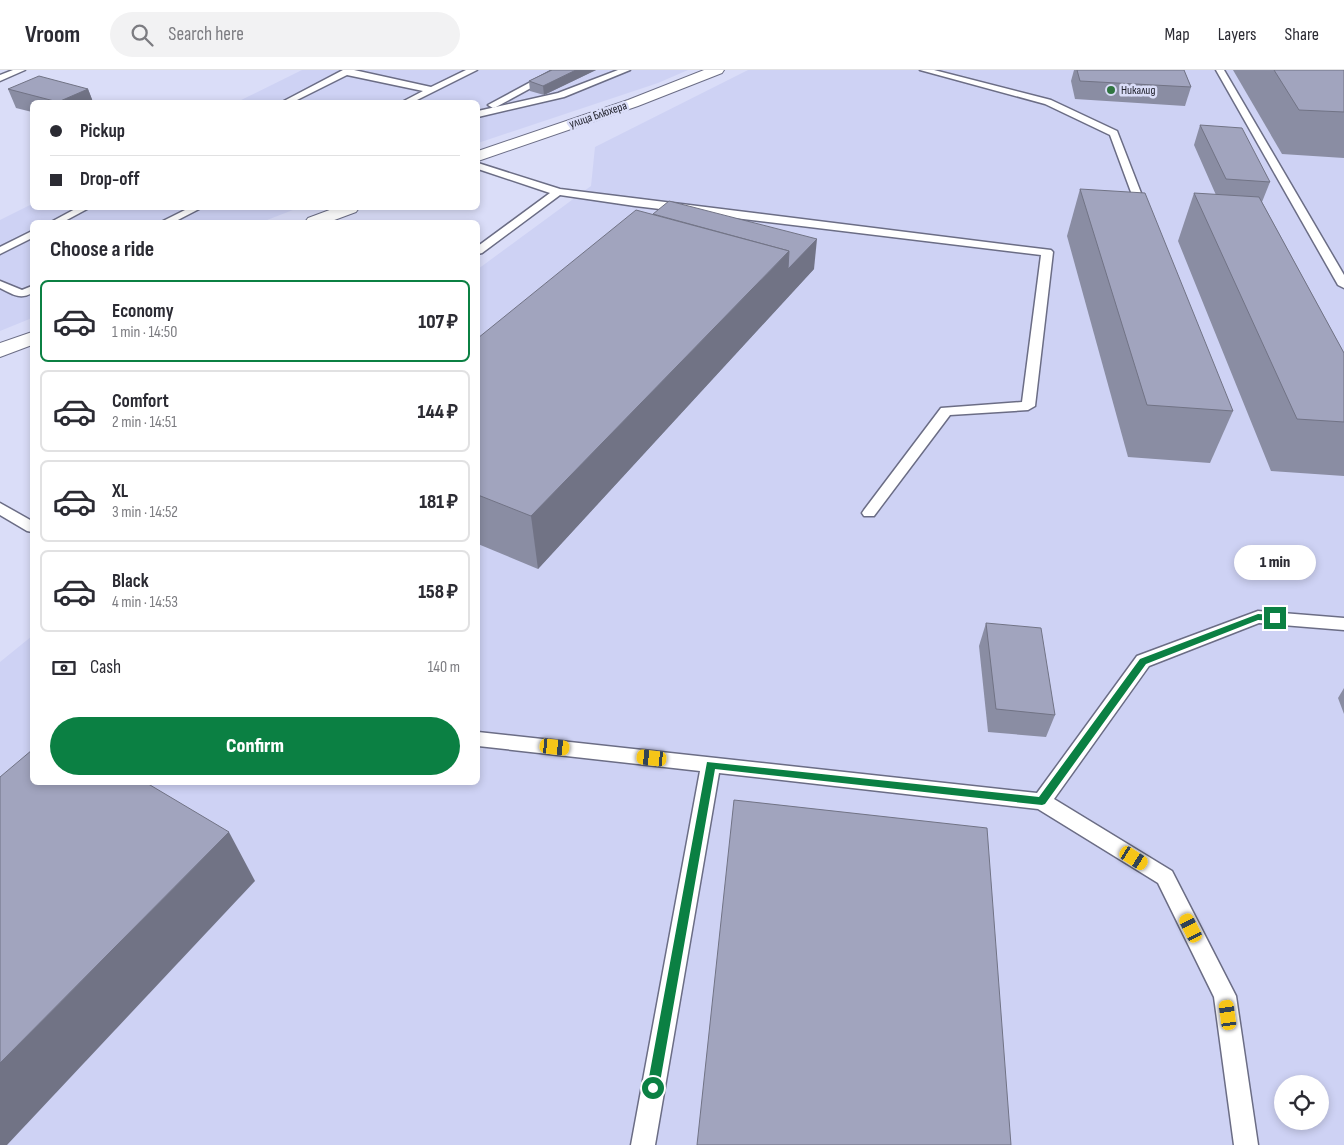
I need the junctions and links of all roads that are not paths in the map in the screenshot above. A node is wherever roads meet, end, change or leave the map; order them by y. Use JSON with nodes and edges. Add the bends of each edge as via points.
{"nodes":[{"id":1,"x":21,"y":70,"type":"edge"},
{"id":2,"x":472,"y":70,"type":"edge"},
{"id":3,"x":560,"y":70,"type":"edge"},
{"id":4,"x":626,"y":70,"type":"edge"},
{"id":5,"x":717,"y":70,"type":"edge"},
{"id":6,"x":924,"y":70,"type":"edge"},
{"id":7,"x":1220,"y":70,"type":"edge"},
{"id":8,"x":347,"y":71,"type":"edge"},
{"id":9,"x":0,"y":78,"type":"edge"},
{"id":10,"x":432,"y":90,"type":"junction"},
{"id":11,"x":292,"y":100,"type":"edge"},
{"id":12,"x":411,"y":100,"type":"edge"},
{"id":13,"x":480,"y":112,"type":"edge"},
{"id":14,"x":480,"y":113,"type":"edge"},
{"id":15,"x":480,"y":155,"type":"edge"},
{"id":16,"x":480,"y":167,"type":"edge"},
{"id":17,"x":558,"y":192,"type":"junction"},
{"id":18,"x":80,"y":210,"type":"edge"},
{"id":19,"x":187,"y":210,"type":"edge"},
{"id":20,"x":345,"y":210,"type":"edge"},
{"id":21,"x":1146,"y":217,"type":"edge"},
{"id":22,"x":60,"y":220,"type":"edge"},
{"id":23,"x":169,"y":220,"type":"edge"},
{"id":24,"x":319,"y":220,"type":"edge"},
{"id":25,"x":30,"y":235,"type":"edge"},
{"id":26,"x":480,"y":250,"type":"edge"},
{"id":27,"x":0,"y":251,"type":"edge"},
{"id":28,"x":0,"y":284,"type":"edge"},
{"id":29,"x":1344,"y":285,"type":"edge"},
{"id":30,"x":30,"y":289,"type":"edge"},
{"id":31,"x":30,"y":339,"type":"edge"},
{"id":32,"x":0,"y":351,"type":"edge"},
{"id":33,"x":0,"y":508,"type":"edge"},
{"id":34,"x":869,"y":513,"type":"dead end"},
{"id":35,"x":30,"y":525,"type":"edge"},
{"id":36,"x":1344,"y":624,"type":"edge"},
{"id":37,"x":480,"y":739,"type":"edge"},
{"id":38,"x":711,"y":764,"type":"junction"},
{"id":39,"x":1042,"y":801,"type":"junction"},
{"id":40,"x":643,"y":1145,"type":"edge"},
{"id":41,"x":1246,"y":1145,"type":"edge"}],
"edges":[{"from":1,"to":9,"type":"lane"},
{"from":2,"to":10,"type":"lane"},
{"from":3,"to":13,"type":"lane"},
{"from":4,"to":14,"type":"lane","via":[[561,95]]},
{"from":5,"to":15,"type":"street","name":"улица Блюхера","via":[[633,103]]},
{"from":6,"to":21,"type":"lane","via":[[1048,102],[1114,133]]},
{"from":7,"to":29,"type":"lane"},
{"from":8,"to":10,"type":"lane"},
{"from":8,"to":11,"type":"lane"},
{"from":10,"to":12,"type":"lane"},
{"from":16,"to":17,"type":"lane"},
{"from":17,"to":26,"type":"lane"},
{"from":17,"to":34,"type":"lane","via":[[1047,252],[1028,406],[946,411]]},
{"from":18,"to":22,"type":"lane"},
{"from":19,"to":23,"type":"lane"},
{"from":20,"to":24,"type":"street"},
{"from":25,"to":27,"type":"lane"},
{"from":28,"to":30,"type":"lane","via":[[22,294]]},
{"from":31,"to":32,"type":"street"},
{"from":33,"to":35,"type":"lane"},
{"from":36,"to":39,"type":"lane","via":[[1258,617],[1143,661]]},
{"from":37,"to":38,"type":"lane"},
{"from":38,"to":39,"type":"lane"},
{"from":38,"to":40,"type":"lane"},
{"from":39,"to":41,"type":"lane","via":[[1165,877],[1225,996]]}]}
